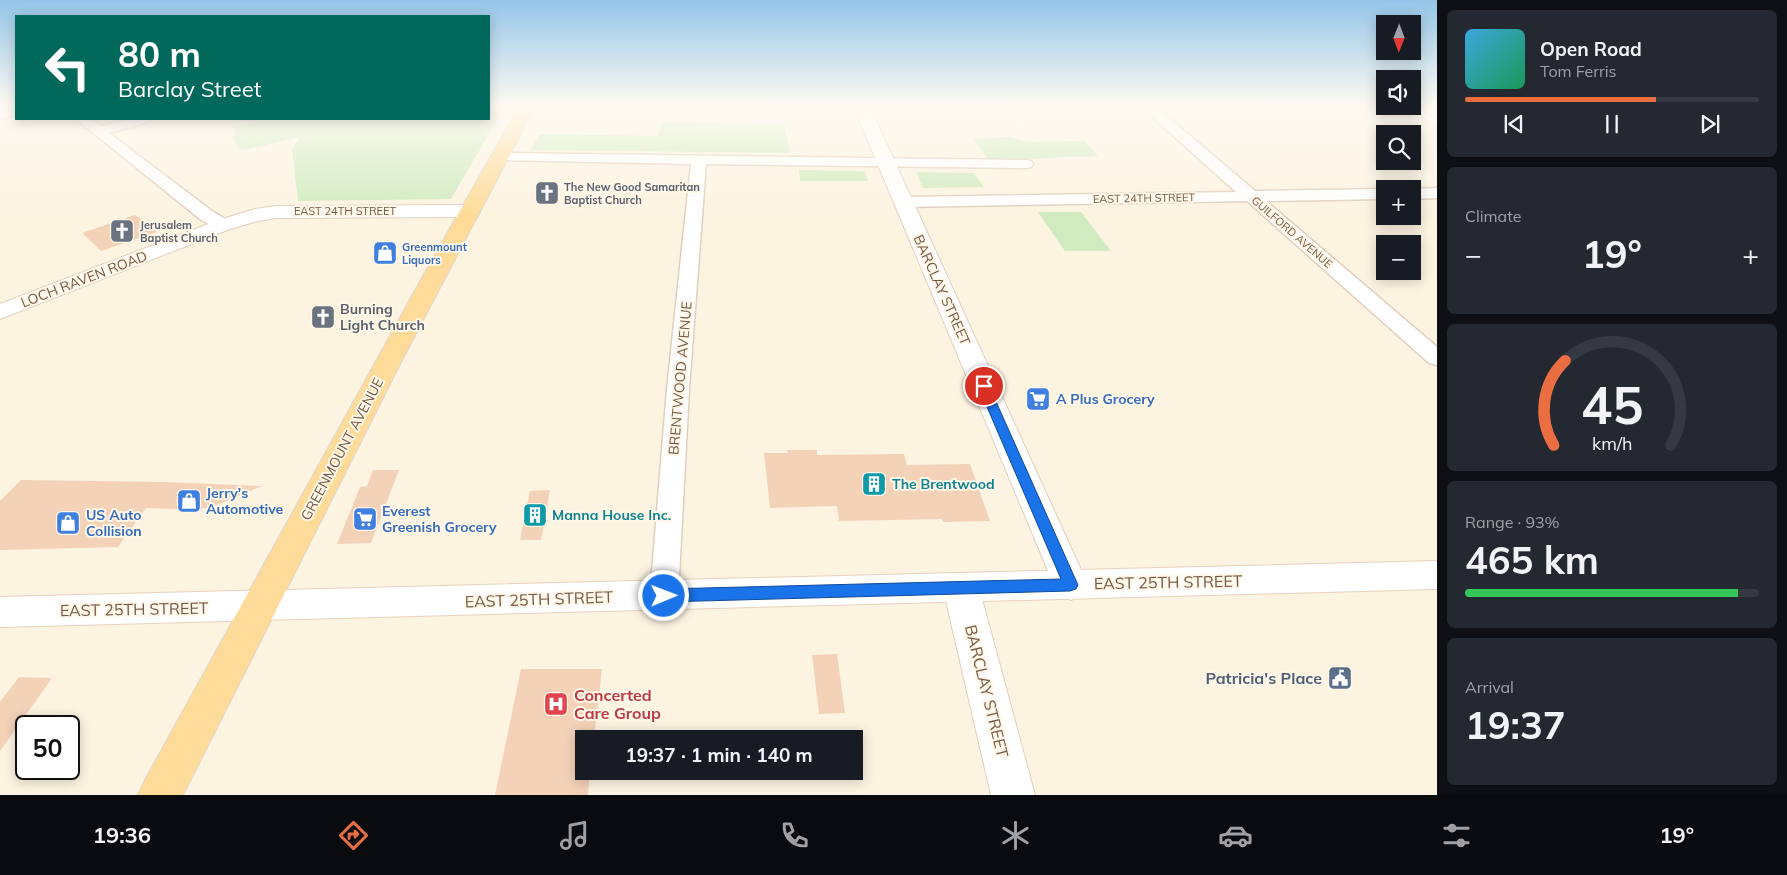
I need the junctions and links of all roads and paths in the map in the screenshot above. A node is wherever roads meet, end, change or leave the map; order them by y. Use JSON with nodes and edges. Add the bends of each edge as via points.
{"nodes":[{"id":1,"x":112,"y":142,"type":"edge"},
{"id":2,"x":507,"y":142,"type":"edge"},
{"id":3,"x":877,"y":142,"type":"edge"},
{"id":4,"x":1189,"y":142,"type":"edge"},
{"id":5,"x":499,"y":157,"type":"junction"},
{"id":6,"x":699,"y":160,"type":"junction"},
{"id":7,"x":886,"y":162,"type":"junction"},
{"id":8,"x":1026,"y":164,"type":"dead end"},
{"id":9,"x":1437,"y":193,"type":"edge"},
{"id":10,"x":1376,"y":194,"type":"edge"},
{"id":11,"x":1421,"y":194,"type":"edge"},
{"id":12,"x":1251,"y":196,"type":"junction"},
{"id":13,"x":903,"y":202,"type":"junction"},
{"id":14,"x":469,"y":211,"type":"junction"},
{"id":15,"x":223,"y":225,"type":"junction"},
{"id":16,"x":0,"y":312,"type":"edge"},
{"id":17,"x":1437,"y":358,"type":"edge"},
{"id":18,"x":1437,"y":575,"type":"edge"},
{"id":19,"x":1070,"y":585,"type":"junction"},
{"id":20,"x":961,"y":588,"type":"junction"},
{"id":21,"x":664,"y":596,"type":"junction"},
{"id":22,"x":260,"y":606,"type":"junction"},
{"id":23,"x":0,"y":612,"type":"edge"},
{"id":24,"x":160,"y":795,"type":"edge"},
{"id":25,"x":1013,"y":795,"type":"edge"}],
"edges":[{"from":1,"to":15,"type":"street"},
{"from":2,"to":5,"type":"main road","name":"GREENMOUNT AVENUE"},
{"from":3,"to":7,"type":"street","name":"BARCLAY STREET"},
{"from":4,"to":12,"type":"street","name":"GUILFORD AVENUE"},
{"from":5,"to":6,"type":"street"},
{"from":5,"to":14,"type":"main road","name":"GREENMOUNT AVENUE"},
{"from":6,"to":7,"type":"street"},
{"from":6,"to":21,"type":"street","name":"BRENTWOOD AVENUE","via":[[678,390]]},
{"from":7,"to":8,"type":"street"},
{"from":7,"to":13,"type":"street","name":"BARCLAY STREET"},
{"from":9,"to":11,"type":"street"},
{"from":10,"to":12,"type":"street","name":"EAST 24TH STREET"},
{"from":12,"to":13,"type":"street","name":"EAST 24TH STREET"},
{"from":12,"to":17,"type":"street","name":"GUILFORD AVENUE"},
{"from":13,"to":19,"type":"street","name":"BARCLAY STREET"},
{"from":14,"to":15,"type":"street","name":"EAST 24TH STREET","via":[[276,212]]},
{"from":14,"to":22,"type":"main road","name":"GREENMOUNT AVENUE"},
{"from":15,"to":16,"type":"street","name":"LOCH RAVEN ROAD"},
{"from":18,"to":19,"type":"street","name":"EAST 25TH STREET"},
{"from":19,"to":20,"type":"street","name":"EAST 25TH STREET"},
{"from":20,"to":21,"type":"street","name":"EAST 25TH STREET"},
{"from":20,"to":25,"type":"street","name":"BARCLAY STREET"},
{"from":21,"to":22,"type":"street","name":"EAST 25TH STREET"},
{"from":22,"to":23,"type":"street","name":"EAST 25TH STREET"},
{"from":22,"to":24,"type":"main road","name":"GREENMOUNT AVENUE"}]}
